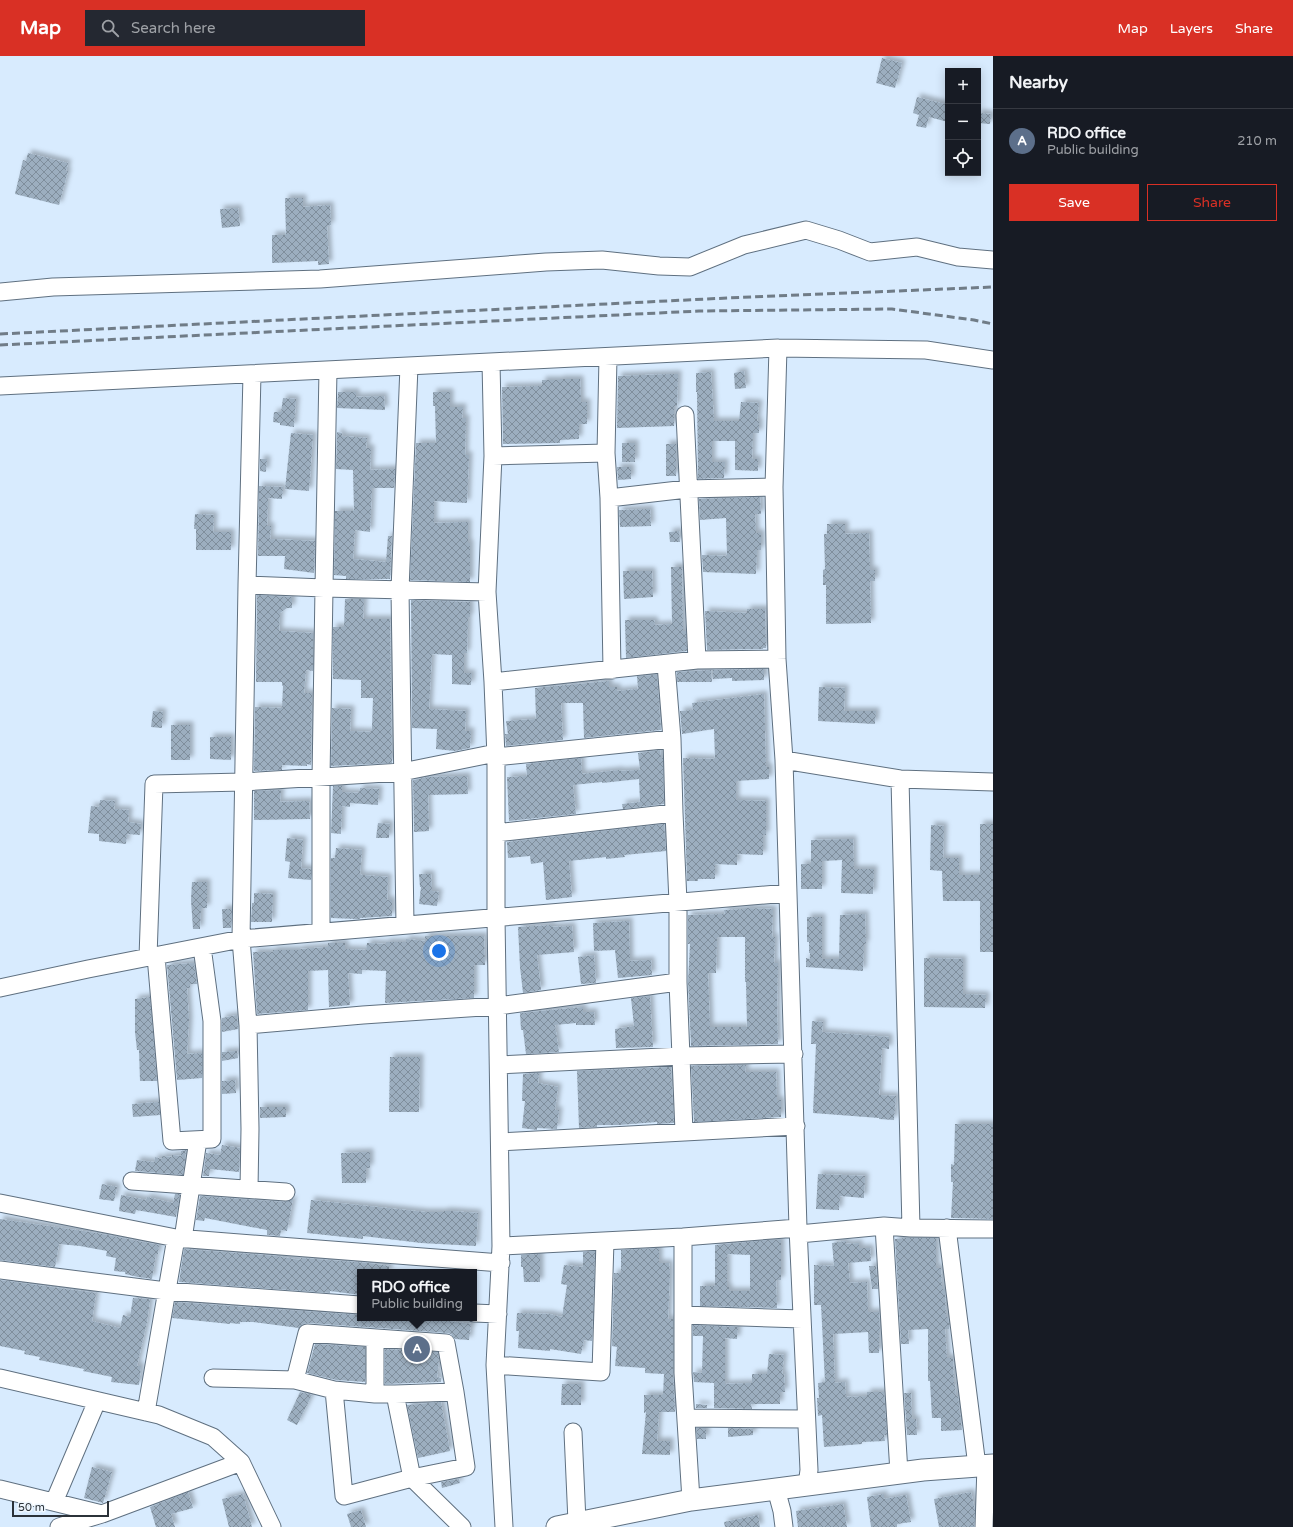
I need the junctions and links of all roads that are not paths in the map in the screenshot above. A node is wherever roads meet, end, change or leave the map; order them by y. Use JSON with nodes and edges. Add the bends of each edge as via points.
{"nodes":[{"id":1,"x":993,"y":260,"type":"edge"},
{"id":2,"x":0,"y":292,"type":"edge"},
{"id":3,"x":778,"y":348,"type":"junction"},
{"id":4,"x":608,"y":357,"type":"junction"},
{"id":5,"x":993,"y":360,"type":"edge"},
{"id":6,"x":491,"y":362,"type":"junction"},
{"id":7,"x":408,"y":366,"type":"junction"},
{"id":8,"x":328,"y":370,"type":"junction"},
{"id":9,"x":252,"y":374,"type":"junction"},
{"id":10,"x":0,"y":386,"type":"edge"},
{"id":11,"x":685,"y":415,"type":"dead end"},
{"id":12,"x":606,"y":453,"type":"junction"},
{"id":13,"x":493,"y":456,"type":"junction"},
{"id":14,"x":774,"y":486,"type":"junction"},
{"id":15,"x":687,"y":489,"type":"junction"},
{"id":16,"x":609,"y":498,"type":"junction"},
{"id":17,"x":246,"y":585,"type":"junction"},
{"id":18,"x":324,"y":588,"type":"junction"},
{"id":19,"x":400,"y":590,"type":"junction"},
{"id":20,"x":487,"y":592,"type":"junction"},
{"id":21,"x":777,"y":659,"type":"junction"},
{"id":22,"x":697,"y":660,"type":"junction"},
{"id":23,"x":666,"y":664,"type":"junction"},
{"id":24,"x":612,"y":670,"type":"junction"},
{"id":25,"x":493,"y":682,"type":"junction"},
{"id":26,"x":672,"y":739,"type":"junction"},
{"id":27,"x":496,"y":757,"type":"junction"},
{"id":28,"x":784,"y":760,"type":"junction"},
{"id":29,"x":402,"y":772,"type":"junction"},
{"id":30,"x":321,"y":777,"type":"junction"},
{"id":31,"x":900,"y":779,"type":"junction"},
{"id":32,"x":243,"y":782,"type":"junction"},
{"id":33,"x":993,"y":782,"type":"edge"},
{"id":34,"x":674,"y":812,"type":"junction"},
{"id":35,"x":496,"y":833,"type":"junction"},
{"id":36,"x":788,"y":893,"type":"junction"},
{"id":37,"x":678,"y":902,"type":"junction"},
{"id":38,"x":496,"y":917,"type":"junction"},
{"id":39,"x":405,"y":925,"type":"junction"},
{"id":40,"x":321,"y":932,"type":"junction"},
{"id":41,"x":241,"y":939,"type":"junction"},
{"id":42,"x":202,"y":947,"type":"junction"},
{"id":43,"x":152,"y":956,"type":"junction"},
{"id":44,"x":678,"y":982,"type":"junction"},
{"id":45,"x":0,"y":988,"type":"edge"},
{"id":46,"x":498,"y":1006,"type":"junction"},
{"id":47,"x":248,"y":1025,"type":"junction"},
{"id":48,"x":794,"y":1054,"type":"junction"},
{"id":49,"x":681,"y":1057,"type":"junction"},
{"id":50,"x":499,"y":1064,"type":"junction"},
{"id":51,"x":796,"y":1126,"type":"junction"},
{"id":52,"x":684,"y":1132,"type":"junction"},
{"id":53,"x":198,"y":1140,"type":"junction"},
{"id":54,"x":500,"y":1142,"type":"junction"},
{"id":55,"x":132,"y":1181,"type":"dead end"},
{"id":56,"x":191,"y":1184,"type":"junction"},
{"id":57,"x":250,"y":1189,"type":"junction"},
{"id":58,"x":286,"y":1192,"type":"dead end"},
{"id":59,"x":0,"y":1203,"type":"edge"},
{"id":60,"x":884,"y":1226,"type":"junction"},
{"id":61,"x":798,"y":1228,"type":"junction"},
{"id":62,"x":911,"y":1228,"type":"junction"},
{"id":63,"x":947,"y":1228,"type":"junction"},
{"id":64,"x":993,"y":1229,"type":"edge"},
{"id":65,"x":683,"y":1237,"type":"junction"},
{"id":66,"x":180,"y":1239,"type":"junction"},
{"id":67,"x":605,"y":1241,"type":"junction"},
{"id":68,"x":501,"y":1254,"type":"junction"},
{"id":69,"x":0,"y":1270,"type":"edge"},
{"id":70,"x":166,"y":1291,"type":"junction"},
{"id":71,"x":357,"y":1305,"type":"edge"},
{"id":72,"x":477,"y":1313,"type":"edge"},
{"id":73,"x":498,"y":1314,"type":"junction"},
{"id":74,"x":683,"y":1316,"type":"junction"},
{"id":75,"x":802,"y":1319,"type":"junction"},
{"id":76,"x":375,"y":1339,"type":"junction"},
{"id":77,"x":495,"y":1365,"type":"junction"},
{"id":78,"x":0,"y":1378,"type":"edge"},
{"id":79,"x":213,"y":1378,"type":"dead end"},
{"id":80,"x":295,"y":1380,"type":"junction"},
{"id":81,"x":334,"y":1390,"type":"junction"},
{"id":82,"x":455,"y":1392,"type":"junction"},
{"id":83,"x":375,"y":1394,"type":"junction"},
{"id":84,"x":395,"y":1394,"type":"junction"},
{"id":85,"x":97,"y":1401,"type":"junction"},
{"id":86,"x":146,"y":1412,"type":"junction"},
{"id":87,"x":686,"y":1418,"type":"junction"},
{"id":88,"x":806,"y":1419,"type":"junction"},
{"id":89,"x":573,"y":1432,"type":"dead end"},
{"id":90,"x":241,"y":1462,"type":"junction"},
{"id":91,"x":986,"y":1466,"type":"edge"},
{"id":92,"x":899,"y":1473,"type":"junction"},
{"id":93,"x":412,"y":1478,"type":"junction"},
{"id":94,"x":807,"y":1485,"type":"junction"},
{"id":95,"x":0,"y":1488,"type":"edge"},
{"id":96,"x":776,"y":1489,"type":"junction"},
{"id":97,"x":691,"y":1500,"type":"junction"},
{"id":98,"x":54,"y":1502,"type":"junction"},
{"id":99,"x":102,"y":1514,"type":"junction"},
{"id":100,"x":567,"y":1525,"type":"edge"},
{"id":101,"x":59,"y":1527,"type":"edge"},
{"id":102,"x":272,"y":1527,"type":"edge"},
{"id":103,"x":462,"y":1527,"type":"edge"},
{"id":104,"x":504,"y":1527,"type":"edge"},
{"id":105,"x":784,"y":1527,"type":"edge"},
{"id":106,"x":984,"y":1527,"type":"edge"}],
"edges":[{"from":1,"to":2,"type":"street","via":[[958,257],[917,248],[870,252],[806,230],[744,245],[690,267],[602,260],[546,262],[320,279],[53,287]]},
{"from":3,"to":4,"type":"street"},
{"from":3,"to":5,"type":"street","via":[[926,350]]},
{"from":3,"to":14,"type":"street"},
{"from":4,"to":6,"type":"street"},
{"from":4,"to":12,"type":"street"},
{"from":6,"to":7,"type":"street"},
{"from":6,"to":13,"type":"street"},
{"from":7,"to":8,"type":"street"},
{"from":7,"to":19,"type":"street"},
{"from":8,"to":9,"type":"street"},
{"from":8,"to":18,"type":"street"},
{"from":9,"to":10,"type":"street"},
{"from":9,"to":17,"type":"street"},
{"from":11,"to":15,"type":"street"},
{"from":12,"to":13,"type":"street"},
{"from":12,"to":16,"type":"street"},
{"from":13,"to":20,"type":"street"},
{"from":14,"to":15,"type":"street"},
{"from":14,"to":21,"type":"street"},
{"from":15,"to":16,"type":"street"},
{"from":15,"to":22,"type":"street"},
{"from":16,"to":24,"type":"street"},
{"from":17,"to":18,"type":"street"},
{"from":17,"to":32,"type":"street"},
{"from":18,"to":19,"type":"street"},
{"from":18,"to":30,"type":"street"},
{"from":19,"to":20,"type":"street"},
{"from":19,"to":29,"type":"street"},
{"from":20,"to":25,"type":"street"},
{"from":21,"to":22,"type":"street"},
{"from":21,"to":28,"type":"street"},
{"from":22,"to":23,"type":"street"},
{"from":23,"to":24,"type":"street"},
{"from":23,"to":26,"type":"street"},
{"from":24,"to":25,"type":"street"},
{"from":25,"to":27,"type":"street"},
{"from":26,"to":27,"type":"street"},
{"from":26,"to":34,"type":"street"},
{"from":27,"to":29,"type":"street","via":[[491,754]]},
{"from":27,"to":35,"type":"street"},
{"from":28,"to":31,"type":"street"},
{"from":28,"to":36,"type":"street"},
{"from":29,"to":30,"type":"street"},
{"from":29,"to":39,"type":"street"},
{"from":30,"to":32,"type":"street"},
{"from":30,"to":40,"type":"street"},
{"from":31,"to":33,"type":"street"},
{"from":31,"to":62,"type":"street"},
{"from":32,"to":41,"type":"street"},
{"from":32,"to":43,"type":"street","via":[[154,784]]},
{"from":34,"to":35,"type":"street"},
{"from":34,"to":37,"type":"street"},
{"from":35,"to":38,"type":"street"},
{"from":36,"to":37,"type":"street"},
{"from":36,"to":48,"type":"street"},
{"from":37,"to":38,"type":"street"},
{"from":37,"to":44,"type":"street"},
{"from":38,"to":39,"type":"street"},
{"from":38,"to":46,"type":"street"},
{"from":39,"to":40,"type":"street"},
{"from":40,"to":41,"type":"street"},
{"from":41,"to":42,"type":"street"},
{"from":41,"to":47,"type":"street"},
{"from":42,"to":43,"type":"street"},
{"from":42,"to":53,"type":"street","via":[[212,1021],[212,1140]]},
{"from":43,"to":45,"type":"street"},
{"from":43,"to":53,"type":"street","via":[[172,1141]]},
{"from":44,"to":46,"type":"street"},
{"from":44,"to":49,"type":"street"},
{"from":46,"to":47,"type":"street"},
{"from":46,"to":50,"type":"street"},
{"from":47,"to":57,"type":"street"},
{"from":48,"to":49,"type":"street"},
{"from":48,"to":51,"type":"street"},
{"from":49,"to":50,"type":"street"},
{"from":49,"to":52,"type":"street"},
{"from":50,"to":54,"type":"street"},
{"from":51,"to":52,"type":"street"},
{"from":51,"to":61,"type":"street"},
{"from":52,"to":54,"type":"street"},
{"from":53,"to":56,"type":"street"},
{"from":54,"to":68,"type":"street"},
{"from":55,"to":56,"type":"street"},
{"from":56,"to":57,"type":"street"},
{"from":56,"to":66,"type":"street"},
{"from":57,"to":58,"type":"street"},
{"from":59,"to":66,"type":"street"},
{"from":60,"to":61,"type":"street","via":[[799,1234]]},
{"from":60,"to":62,"type":"street"},
{"from":60,"to":92,"type":"street"},
{"from":61,"to":65,"type":"street"},
{"from":61,"to":75,"type":"street"},
{"from":62,"to":63,"type":"street"},
{"from":63,"to":64,"type":"street"},
{"from":63,"to":91,"type":"street"},
{"from":65,"to":67,"type":"street"},
{"from":65,"to":74,"type":"street"},
{"from":66,"to":68,"type":"street"},
{"from":66,"to":70,"type":"street"},
{"from":67,"to":68,"type":"street"},
{"from":67,"to":77,"type":"street","via":[[601,1372]]},
{"from":68,"to":73,"type":"street"},
{"from":69,"to":70,"type":"street"},
{"from":70,"to":71,"type":"street"},
{"from":70,"to":86,"type":"street"},
{"from":72,"to":73,"type":"street"},
{"from":73,"to":77,"type":"street"},
{"from":74,"to":75,"type":"street"},
{"from":74,"to":87,"type":"street"},
{"from":75,"to":88,"type":"street"},
{"from":76,"to":80,"type":"street","via":[[307,1334]]},
{"from":76,"to":82,"type":"street","via":[[446,1343]]},
{"from":76,"to":83,"type":"street"},
{"from":77,"to":104,"type":"street"},
{"from":78,"to":85,"type":"street"},
{"from":79,"to":80,"type":"street"},
{"from":80,"to":81,"type":"street"},
{"from":81,"to":83,"type":"street"},
{"from":81,"to":93,"type":"street","via":[[344,1496]]},
{"from":82,"to":84,"type":"street"},
{"from":82,"to":93,"type":"street","via":[[466,1466]]},
{"from":83,"to":84,"type":"street"},
{"from":84,"to":93,"type":"street"},
{"from":85,"to":86,"type":"street"},
{"from":85,"to":98,"type":"street"},
{"from":86,"to":90,"type":"street","via":[[213,1437]]},
{"from":87,"to":88,"type":"street"},
{"from":87,"to":97,"type":"street"},
{"from":88,"to":94,"type":"street","via":[[809,1470]]},
{"from":89,"to":100,"type":"street"},
{"from":90,"to":99,"type":"street"},
{"from":90,"to":102,"type":"street"},
{"from":91,"to":92,"type":"main road"},
{"from":91,"to":106,"type":"street"},
{"from":92,"to":94,"type":"main road"},
{"from":93,"to":103,"type":"street"},
{"from":94,"to":96,"type":"main road"},
{"from":95,"to":98,"type":"street"},
{"from":96,"to":97,"type":"main road"},
{"from":96,"to":105,"type":"street"},
{"from":97,"to":100,"type":"main road"},
{"from":98,"to":99,"type":"street"},
{"from":99,"to":101,"type":"street"}]}
